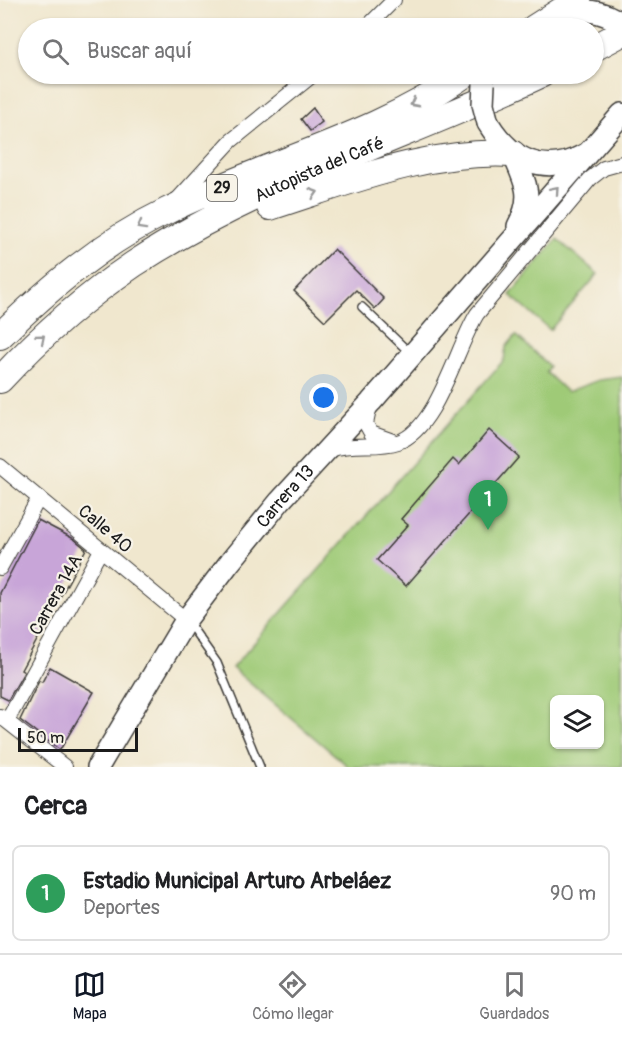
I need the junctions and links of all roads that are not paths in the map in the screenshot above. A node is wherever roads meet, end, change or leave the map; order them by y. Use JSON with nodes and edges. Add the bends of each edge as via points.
{"nodes":[{"id":1,"x":394,"y":0,"type":"edge"},
{"id":2,"x":587,"y":6,"type":"edge"},
{"id":3,"x":376,"y":18,"type":"edge"},
{"id":4,"x":555,"y":18,"type":"edge"},
{"id":5,"x":622,"y":24,"type":"edge"},
{"id":6,"x":622,"y":33,"type":"edge"},
{"id":7,"x":604,"y":43,"type":"edge"},
{"id":8,"x":302,"y":84,"type":"edge"},
{"id":9,"x":464,"y":84,"type":"edge"},
{"id":10,"x":481,"y":84,"type":"edge"},
{"id":11,"x":518,"y":84,"type":"edge"},
{"id":12,"x":622,"y":114,"type":"edge"},
{"id":13,"x":513,"y":154,"type":"junction"},
{"id":14,"x":587,"y":154,"type":"junction"},
{"id":15,"x":622,"y":163,"type":"edge"},
{"id":16,"x":167,"y":211,"type":"junction"},
{"id":17,"x":198,"y":228,"type":"junction"},
{"id":18,"x":504,"y":251,"type":"junction"},
{"id":19,"x":363,"y":307,"type":"dead end"},
{"id":20,"x":0,"y":336,"type":"edge"},
{"id":21,"x":413,"y":355,"type":"junction"},
{"id":22,"x":0,"y":380,"type":"edge"},
{"id":23,"x":371,"y":402,"type":"junction"},
{"id":24,"x":398,"y":442,"type":"junction"},
{"id":25,"x":327,"y":451,"type":"junction"},
{"id":26,"x":0,"y":466,"type":"edge"},
{"id":27,"x":39,"y":498,"type":"junction"},
{"id":28,"x":101,"y":550,"type":"junction"},
{"id":29,"x":0,"y":568,"type":"edge"},
{"id":30,"x":186,"y":620,"type":"junction"},
{"id":31,"x":3,"y":718,"type":"edge"},
{"id":32,"x":65,"y":767,"type":"edge"},
{"id":33,"x":98,"y":767,"type":"edge"},
{"id":34,"x":260,"y":767,"type":"edge"}],
"edges":[{"from":1,"to":3,"type":"street"},
{"from":2,"to":4,"type":"highway"},
{"from":2,"to":5,"type":"main road"},
{"from":6,"to":7,"type":"highway"},
{"from":8,"to":16,"type":"street","via":[[231,141]]},
{"from":9,"to":16,"type":"highway","name":"Autopista del Café","number":"29","one_way":true},
{"from":10,"to":13,"type":"main road","bridge":true,"via":[[488,123]]},
{"from":11,"to":17,"type":"highway","name":"Autopista del Café","number":"29","via":[[339,160]]},
{"from":12,"to":14,"type":"main road","name":"Carrera 13"},
{"from":13,"to":14,"type":"main road","via":[[528,161],[553,164]]},
{"from":17,"to":13,"type":"highway","one_way":true,"via":[[423,162],[468,153]]},
{"from":13,"to":18,"type":"main road","name":"Carrera 13","via":[[528,196],[526,211]]},
{"from":18,"to":14,"type":"main road","name":"Carrera 13","one_way":true},
{"from":15,"to":24,"type":"street","via":[[604,168],[590,179],[477,314],[434,407],[412,435]]},
{"from":16,"to":20,"type":"highway","name":"Autopista del Café","number":"29","one_way":true,"via":[[108,244],[72,270]]},
{"from":22,"to":17,"type":"highway","name":"Autopista del Café","number":"29","one_way":true,"via":[[32,345],[110,281]]},
{"from":18,"to":21,"type":"main road","name":"Carrera 13"},
{"from":19,"to":21,"type":"lane"},
{"from":21,"to":23,"type":"main road","name":"Carrera 13"},
{"from":23,"to":24,"type":"street","via":[[366,424],[372,433]]},
{"from":23,"to":25,"type":"main road","name":"Carrera 13"},
{"from":24,"to":25,"type":"street","via":[[355,444]]},
{"from":25,"to":30,"type":"main road","name":"Carrera 13","via":[[280,501]]},
{"from":26,"to":27,"type":"street","name":"Calle 40"},
{"from":27,"to":28,"type":"street","name":"Calle 40"},
{"from":27,"to":29,"type":"street"},
{"from":28,"to":30,"type":"street","name":"Calle 40"},
{"from":28,"to":31,"type":"street","name":"Carrera 14A"},
{"from":30,"to":33,"type":"main road","name":"Carrera 13"},
{"from":30,"to":34,"type":"lane","via":[[217,663]]},
{"from":31,"to":32,"type":"street"}]}
